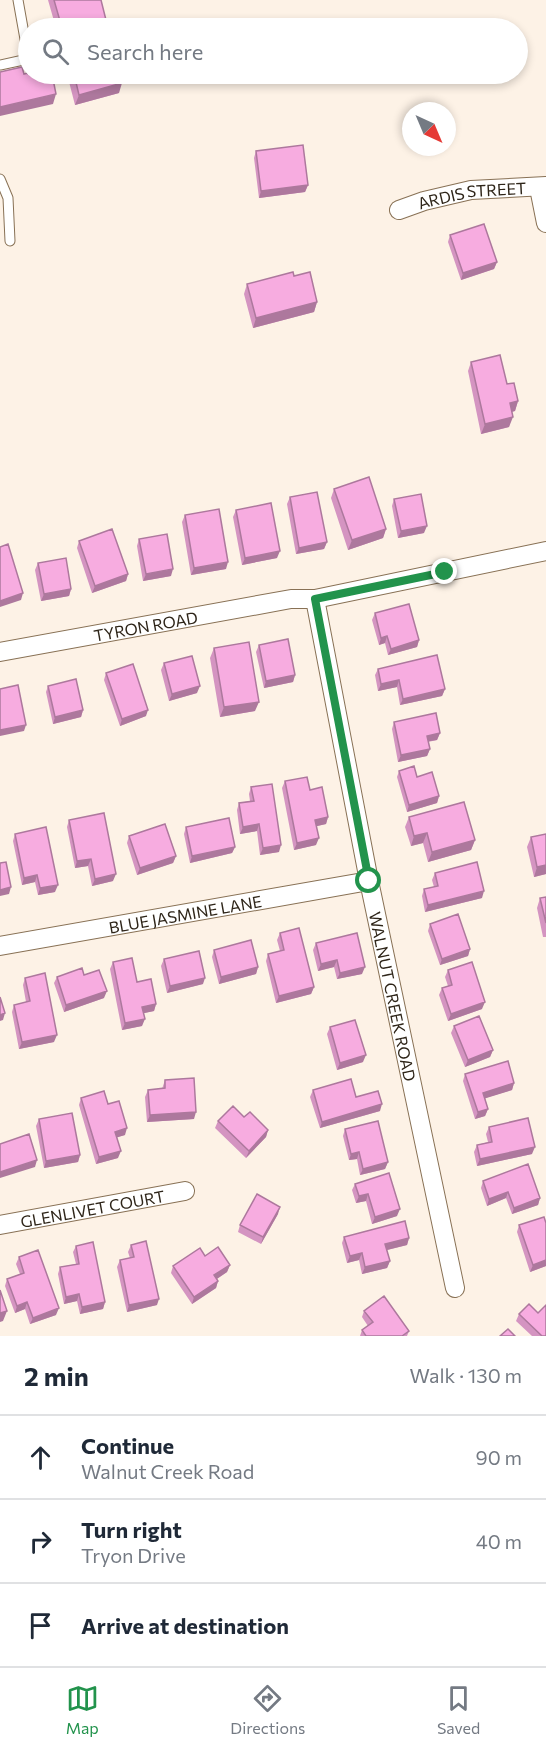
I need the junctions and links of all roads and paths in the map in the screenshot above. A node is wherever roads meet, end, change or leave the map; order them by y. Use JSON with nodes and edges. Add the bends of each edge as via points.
{"nodes":[{"id":1,"x":18,"y":0,"type":"edge"},
{"id":2,"x":21,"y":18,"type":"edge"},
{"id":3,"x":18,"y":60,"type":"edge"},
{"id":4,"x":0,"y":65,"type":"edge"},
{"id":5,"x":0,"y":178,"type":"edge"},
{"id":6,"x":543,"y":187,"type":"edge"},
{"id":7,"x":399,"y":210,"type":"dead end"},
{"id":8,"x":546,"y":223,"type":"edge"},
{"id":9,"x":10,"y":241,"type":"dead end"},
{"id":10,"x":546,"y":551,"type":"edge"},
{"id":11,"x":315,"y":599,"type":"junction"},
{"id":12,"x":0,"y":652,"type":"edge"},
{"id":13,"x":369,"y":881,"type":"junction"},
{"id":14,"x":0,"y":946,"type":"edge"},
{"id":15,"x":185,"y":1191,"type":"dead end"},
{"id":16,"x":0,"y":1225,"type":"edge"},
{"id":17,"x":454,"y":1288,"type":"dead end"}],
"edges":[{"from":1,"to":2,"type":"lane"},
{"from":3,"to":4,"type":"lane"},
{"from":5,"to":9,"type":"lane","via":[[8,198]]},
{"from":6,"to":7,"type":"street","name":"ARDIS STREET","via":[[471,190]]},
{"from":6,"to":8,"type":"street"},
{"from":10,"to":11,"type":"street","name":"TYRON ROAD"},
{"from":11,"to":12,"type":"street","name":"TYRON ROAD","via":[[291,599]]},
{"from":11,"to":13,"type":"street","name":"WALNUT CREEK ROAD"},
{"from":13,"to":14,"type":"street","name":"BLUE JASMINE LANE"},
{"from":13,"to":17,"type":"street","name":"WALNUT CREEK ROAD"},
{"from":15,"to":16,"type":"street","name":"GLENLIVET COURT"}]}
